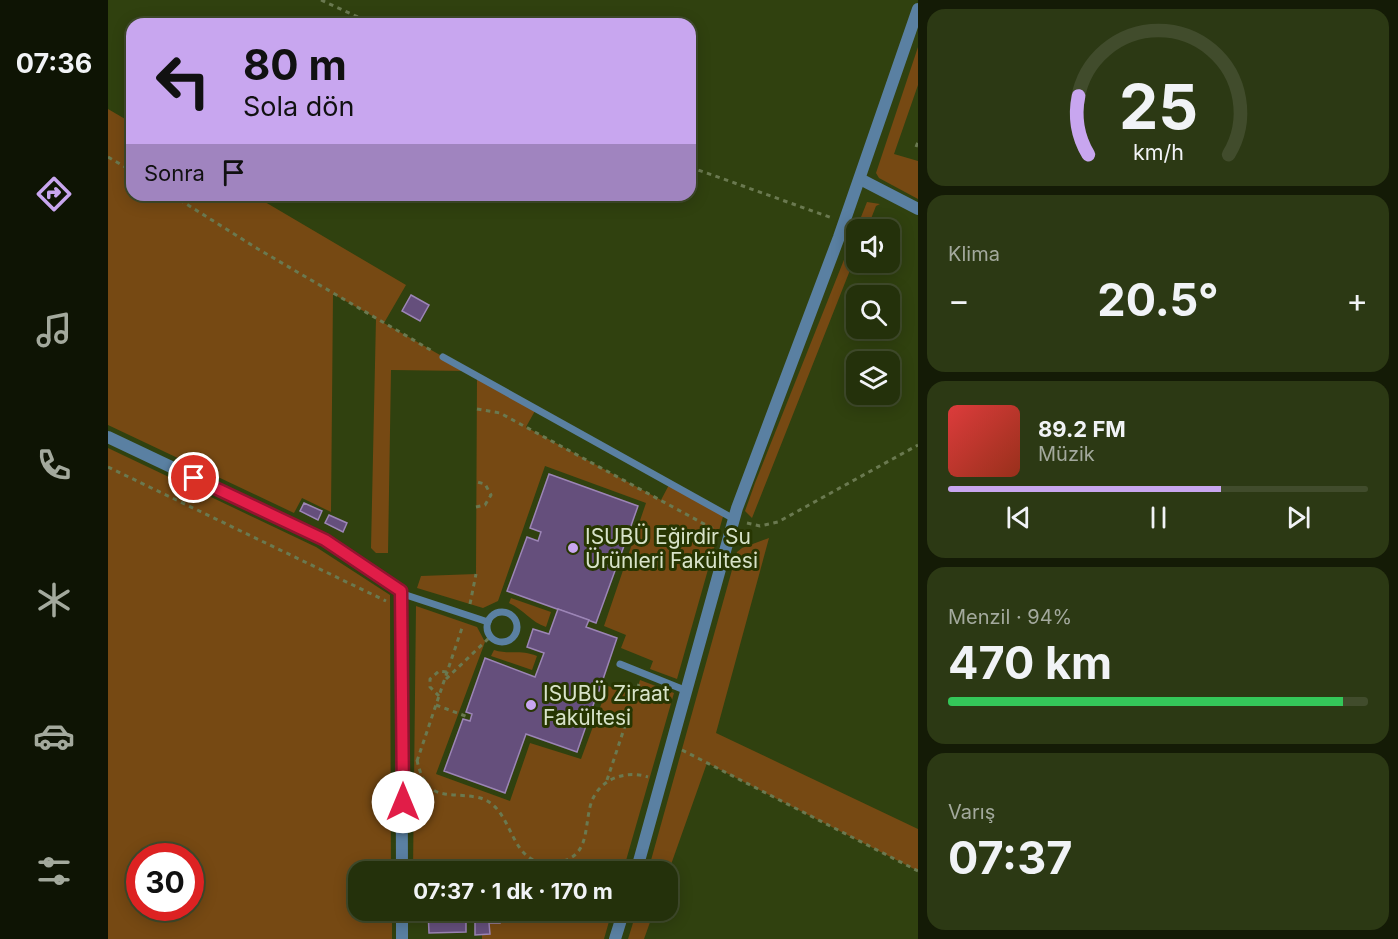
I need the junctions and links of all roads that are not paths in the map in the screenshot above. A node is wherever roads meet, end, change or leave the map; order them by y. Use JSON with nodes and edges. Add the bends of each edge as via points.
{"nodes":[{"id":1,"x":918,"y":9,"type":"edge"},
{"id":2,"x":860,"y":179,"type":"junction"},
{"id":3,"x":918,"y":209,"type":"edge"},
{"id":4,"x":444,"y":357,"type":"road end"},
{"id":5,"x":108,"y":437,"type":"edge"},
{"id":6,"x":734,"y":519,"type":"junction"},
{"id":7,"x":403,"y":594,"type":"junction"},
{"id":8,"x":488,"y":622,"type":"junction"},
{"id":9,"x":620,"y":664,"type":"dead end"},
{"id":10,"x":687,"y":691,"type":"junction"},
{"id":11,"x":402,"y":861,"type":"edge"},
{"id":12,"x":639,"y":861,"type":"edge"},
{"id":13,"x":402,"y":921,"type":"edge"},
{"id":14,"x":621,"y":921,"type":"edge"},
{"id":15,"x":402,"y":939,"type":"edge"},
{"id":16,"x":615,"y":939,"type":"edge"}],
"edges":[{"from":1,"to":2,"type":"street"},
{"from":2,"to":3,"type":"street"},
{"from":2,"to":6,"type":"street","via":[[749,469]]},
{"from":4,"to":6,"type":"lane"},
{"from":5,"to":7,"type":"street","via":[[325,540]]},
{"from":6,"to":10,"type":"street"},
{"from":7,"to":8,"type":"lane"},
{"from":7,"to":11,"type":"street"},
{"from":8,"to":8,"type":"lane","via":[[502,612],[511,615],[517,623],[516,632],[509,640],[499,642],[490,637]]},
{"from":9,"to":10,"type":"lane"},
{"from":10,"to":12,"type":"street"},
{"from":13,"to":15,"type":"street"},
{"from":14,"to":16,"type":"street"}]}
